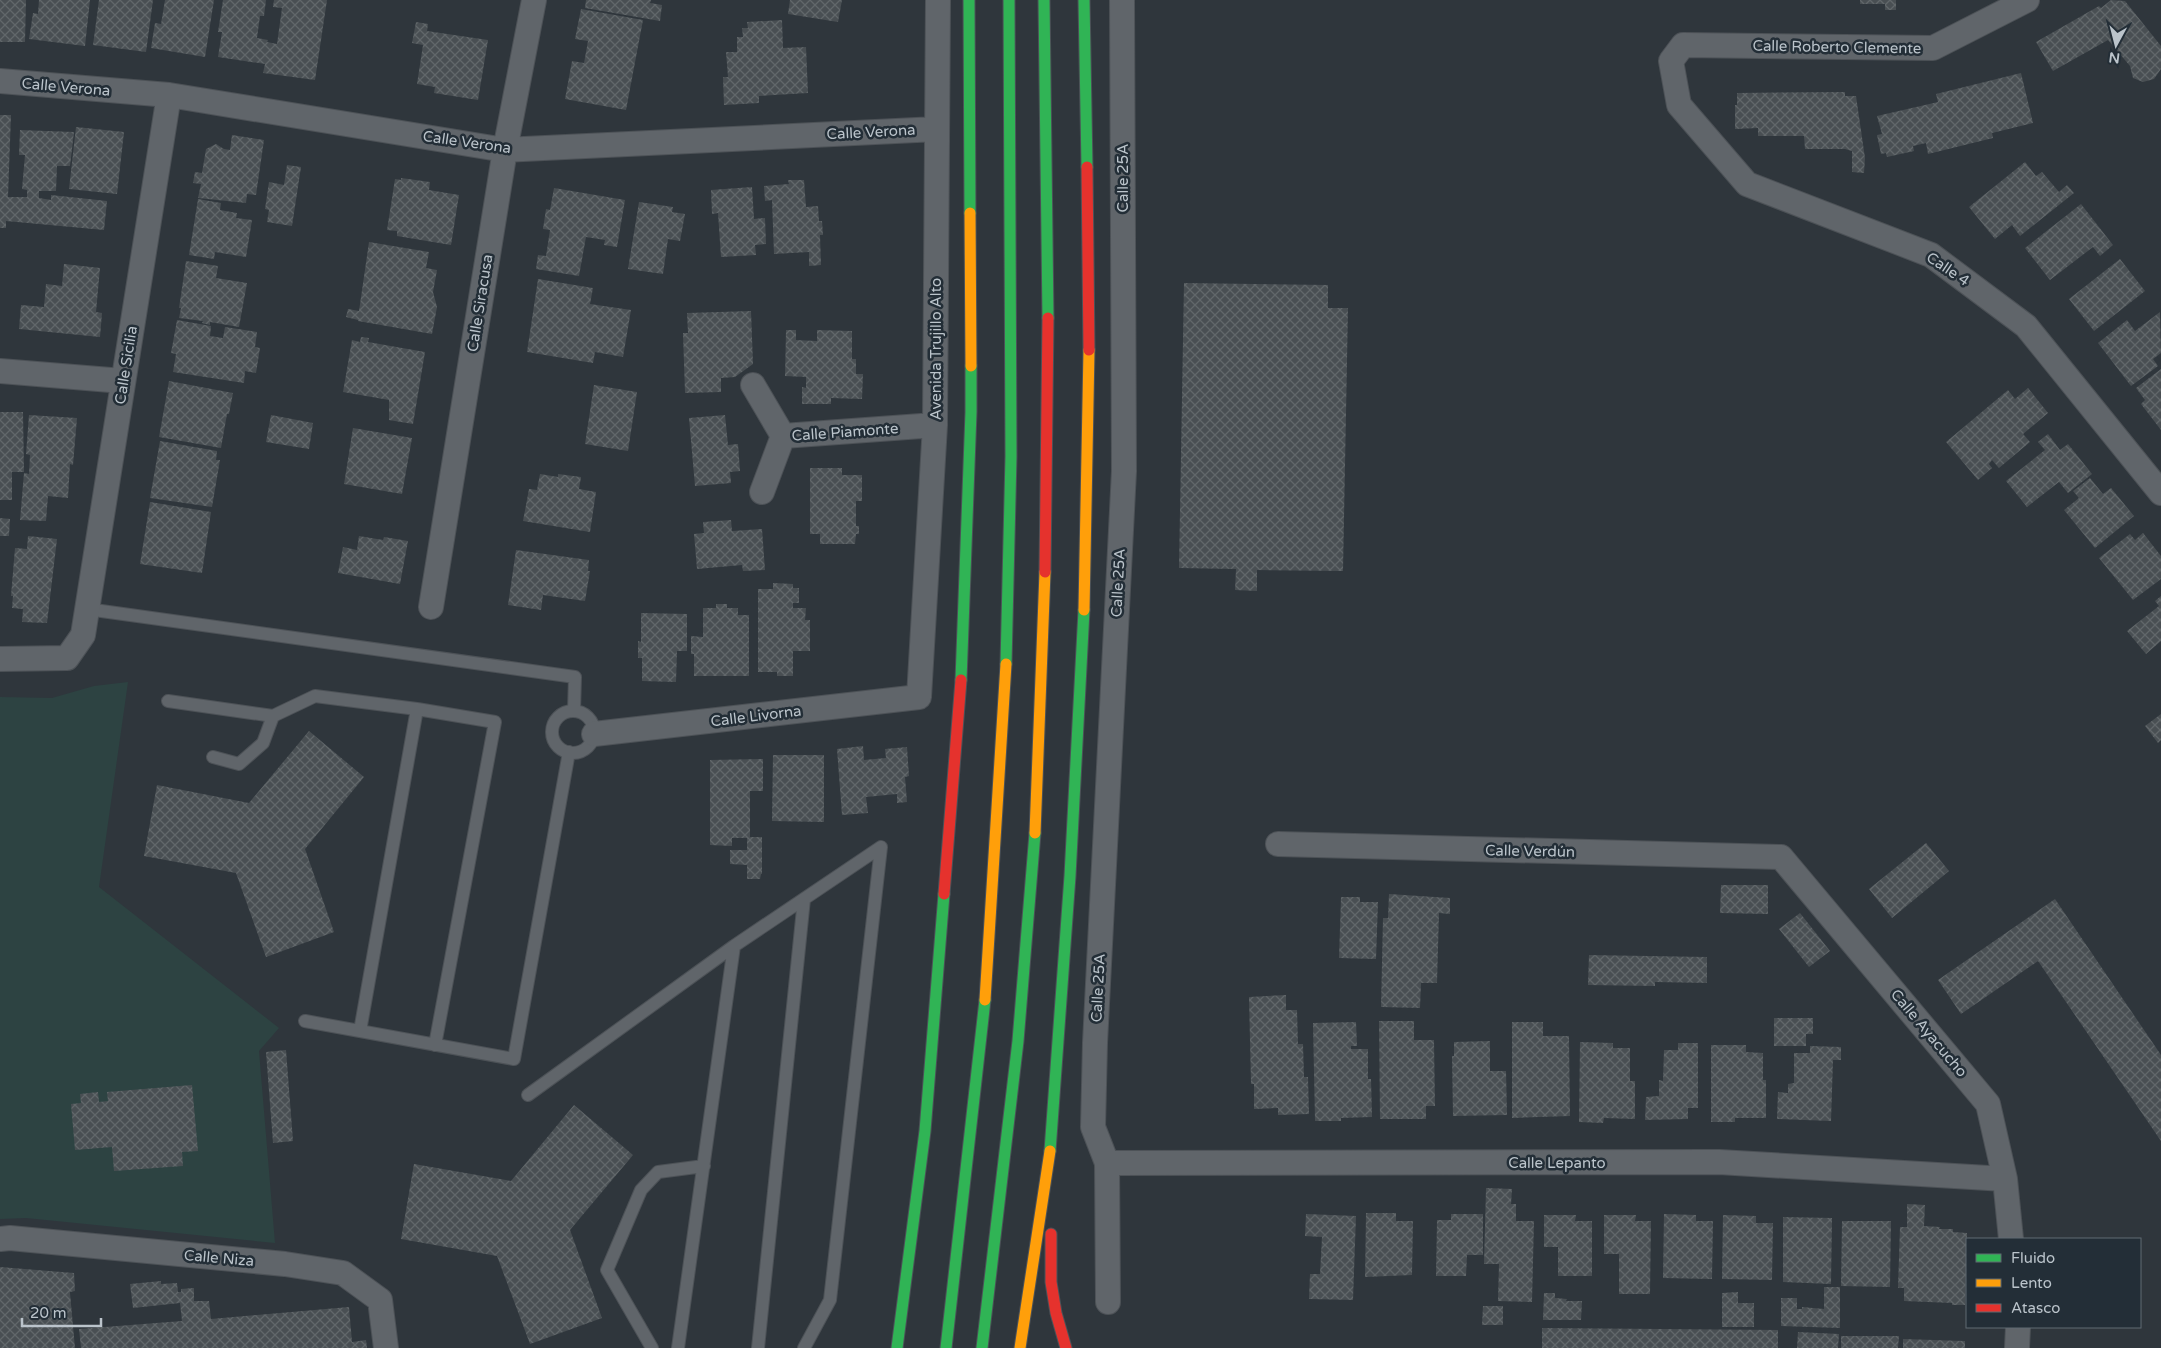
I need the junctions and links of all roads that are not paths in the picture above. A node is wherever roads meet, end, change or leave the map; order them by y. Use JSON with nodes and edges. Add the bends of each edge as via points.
{"nodes":[{"id":1,"x":534,"y":0,"type":"edge"},
{"id":2,"x":938,"y":0,"type":"edge"},
{"id":3,"x":969,"y":0,"type":"edge"},
{"id":4,"x":1009,"y":0,"type":"edge"},
{"id":5,"x":1044,"y":0,"type":"edge"},
{"id":6,"x":1084,"y":0,"type":"edge"},
{"id":7,"x":1122,"y":0,"type":"edge"},
{"id":8,"x":2027,"y":0,"type":"edge"},
{"id":9,"x":0,"y":81,"type":"edge"},
{"id":10,"x":1676,"y":87,"type":"joint"},
{"id":11,"x":169,"y":95,"type":"junction"},
{"id":12,"x":937,"y":129,"type":"junction"},
{"id":13,"x":505,"y":150,"type":"junction"},
{"id":14,"x":0,"y":371,"type":"edge"},
{"id":15,"x":123,"y":380,"type":"junction"},
{"id":16,"x":753,"y":385,"type":"dead end"},
{"id":17,"x":935,"y":425,"type":"junction"},
{"id":18,"x":783,"y":436,"type":"junction"},
{"id":19,"x":762,"y":492,"type":"dead end"},
{"id":20,"x":2161,"y":493,"type":"edge"},
{"id":21,"x":431,"y":607,"type":"dead end"},
{"id":22,"x":87,"y":609,"type":"junction"},
{"id":23,"x":0,"y":659,"type":"edge"},
{"id":24,"x":919,"y":697,"type":"joint"},
{"id":25,"x":168,"y":700,"type":"dead end"},
{"id":26,"x":417,"y":709,"type":"junction"},
{"id":27,"x":574,"y":711,"type":"junction"},
{"id":28,"x":273,"y":716,"type":"junction"},
{"id":29,"x":594,"y":734,"type":"junction"},
{"id":30,"x":569,"y":752,"type":"junction"},
{"id":31,"x":213,"y":758,"type":"dead end"},
{"id":32,"x":1278,"y":844,"type":"dead end"},
{"id":33,"x":1781,"y":857,"type":"joint"},
{"id":34,"x":804,"y":899,"type":"junction"},
{"id":35,"x":734,"y":946,"type":"junction"},
{"id":36,"x":306,"y":1020,"type":"dead end"},
{"id":37,"x":360,"y":1031,"type":"junction"},
{"id":38,"x":435,"y":1045,"type":"junction"},
{"id":39,"x":528,"y":1095,"type":"dead end"},
{"id":40,"x":1050,"y":1149,"type":"junction"},
{"id":41,"x":1107,"y":1163,"type":"junction"},
{"id":42,"x":704,"y":1166,"type":"junction"},
{"id":43,"x":2005,"y":1179,"type":"junction"},
{"id":44,"x":2010,"y":1238,"type":"edge"},
{"id":45,"x":0,"y":1239,"type":"edge"},
{"id":46,"x":1108,"y":1302,"type":"dead end"},
{"id":47,"x":899,"y":1326,"type":"junction"},
{"id":48,"x":2018,"y":1328,"type":"edge"},
{"id":49,"x":386,"y":1348,"type":"edge"},
{"id":50,"x":652,"y":1348,"type":"edge"},
{"id":51,"x":678,"y":1348,"type":"edge"},
{"id":52,"x":758,"y":1348,"type":"edge"},
{"id":53,"x":804,"y":1348,"type":"edge"},
{"id":54,"x":887,"y":1348,"type":"edge"},
{"id":55,"x":897,"y":1348,"type":"edge"},
{"id":56,"x":946,"y":1348,"type":"edge"},
{"id":57,"x":982,"y":1348,"type":"edge"},
{"id":58,"x":1020,"y":1348,"type":"edge"},
{"id":59,"x":1066,"y":1348,"type":"edge"},
{"id":60,"x":2017,"y":1348,"type":"edge"}],
"edges":[{"from":1,"to":13,"type":"street","name":"Calle Siracusa"},
{"from":2,"to":12,"type":"street","name":"Avenida Trujillo Alto"},
{"from":3,"to":47,"type":"highway","via":[[971,412],[960,698],[924,1132]]},
{"from":4,"to":56,"type":"highway","via":[[1011,456],[1006,671],[984,1018]]},
{"from":5,"to":57,"type":"highway","via":[[1048,417],[1040,737],[1018,1052]]},
{"from":6,"to":40,"type":"highway","via":[[1089,322],[1086,561],[1070,876]]},
{"from":7,"to":41,"type":"street","name":"Calle 25A","via":[[1124,471],[1093,1127]]},
{"from":8,"to":10,"type":"street","name":"Calle Roberto Clemente","via":[[1933,48],[1683,45],[1671,61]]},
{"from":9,"to":11,"type":"street","name":"Calle Verona"},
{"from":10,"to":20,"type":"street","name":"Calle 4","via":[[1680,105],[1748,184],[1930,255],[2026,326]]},
{"from":11,"to":13,"type":"street","name":"Calle Verona"},
{"from":11,"to":15,"type":"street","name":"Calle Sicilia"},
{"from":12,"to":13,"type":"street","name":"Calle Verona"},
{"from":12,"to":17,"type":"street","name":"Avenida Trujillo Alto"},
{"from":13,"to":21,"type":"street","name":"Calle Siracusa"},
{"from":14,"to":15,"type":"street"},
{"from":15,"to":22,"type":"street","name":"Calle Sicilia"},
{"from":16,"to":18,"type":"street"},
{"from":17,"to":18,"type":"street","name":"Calle Piamonte"},
{"from":17,"to":24,"type":"street","name":"Avenida Trujillo Alto"},
{"from":18,"to":19,"type":"street","name":"Calle Piamonte"},
{"from":22,"to":23,"type":"street","name":"Calle Sicilia","via":[[82,635],[66,658]]},
{"from":22,"to":27,"type":"lane","via":[[575,677]]},
{"from":24,"to":29,"type":"street","name":"Calle Livorna"},
{"from":25,"to":28,"type":"lane"},
{"from":26,"to":28,"type":"lane","via":[[315,696]]},
{"from":26,"to":37,"type":"lane"},
{"from":26,"to":38,"type":"lane","via":[[496,722]]},
{"from":27,"to":29,"type":"lane","via":[[587,716],[594,727]]},
{"from":27,"to":30,"type":"lane","via":[[560,715],[552,733],[557,746]]},
{"from":28,"to":31,"type":"lane","via":[[263,743],[239,764]]},
{"from":29,"to":30,"type":"lane","via":[[588,747],[576,753]]},
{"from":30,"to":38,"type":"lane","via":[[514,1059]]},
{"from":32,"to":33,"type":"street","name":"Calle Verdún"},
{"from":33,"to":43,"type":"street","name":"Calle Ayacucho","via":[[1988,1104]]},
{"from":34,"to":35,"type":"lane"},
{"from":34,"to":52,"type":"lane"},
{"from":34,"to":53,"type":"lane","via":[[881,847],[830,1300]]},
{"from":35,"to":39,"type":"lane"},
{"from":35,"to":42,"type":"lane"},
{"from":36,"to":37,"type":"lane"},
{"from":37,"to":38,"type":"lane"},
{"from":40,"to":58,"type":"highway"},
{"from":40,"to":59,"type":"highway","via":[[1053,1194],[1051,1282]]},
{"from":41,"to":43,"type":"street","name":"Calle Lepanto","via":[[1719,1162]]},
{"from":41,"to":46,"type":"street"},
{"from":42,"to":50,"type":"lane","via":[[658,1172],[641,1190],[607,1270]]},
{"from":42,"to":51,"type":"lane"},
{"from":43,"to":44,"type":"street","name":"Calle Ayacucho"},
{"from":45,"to":49,"type":"street","name":"Calle Niza","via":[[285,1264],[343,1273],[380,1300]]},
{"from":47,"to":54,"type":"highway"},
{"from":47,"to":55,"type":"highway"},
{"from":48,"to":60,"type":"street"}]}
